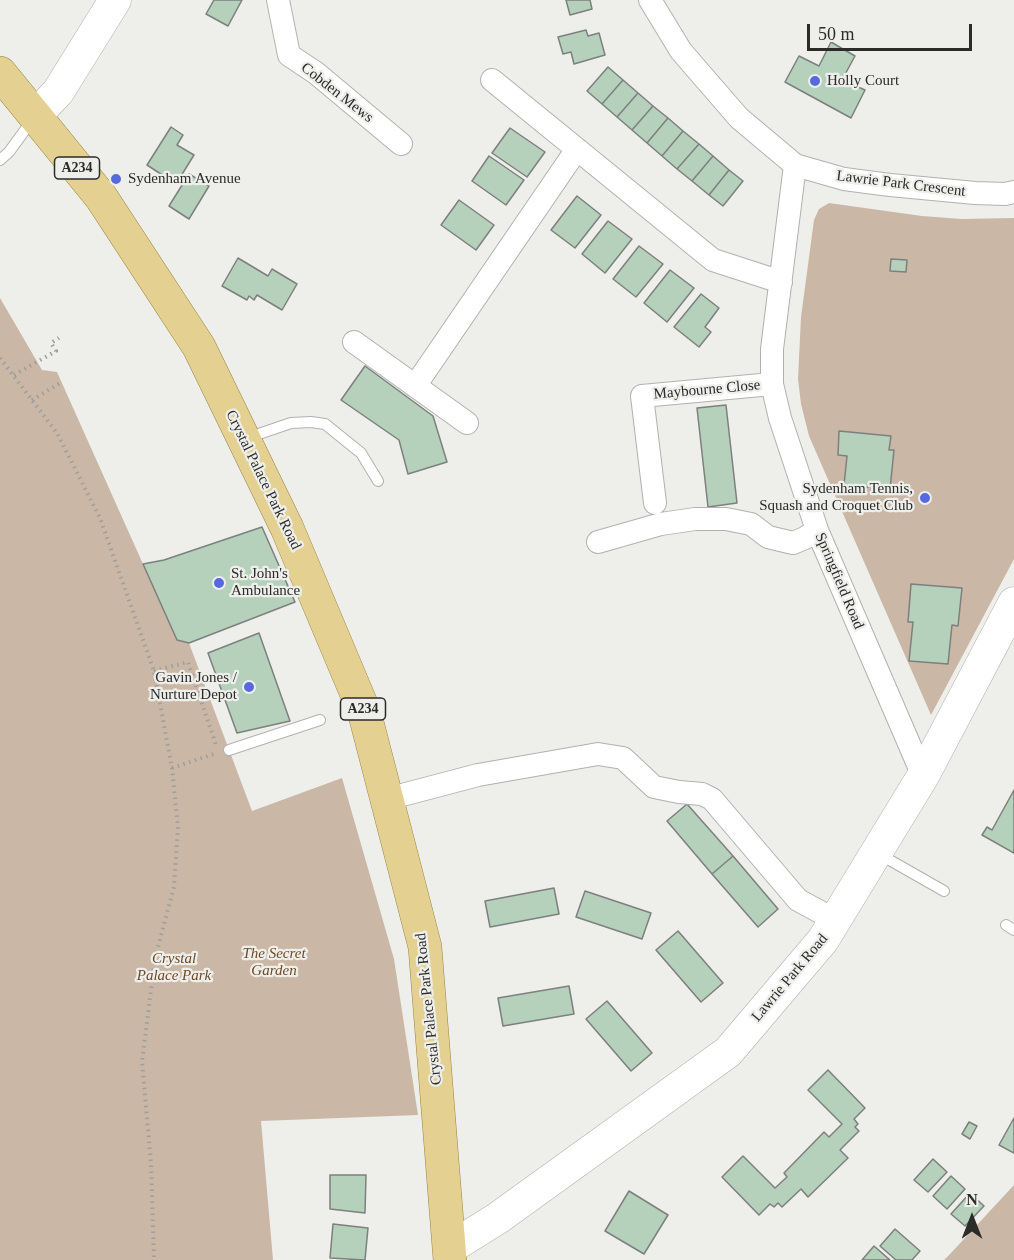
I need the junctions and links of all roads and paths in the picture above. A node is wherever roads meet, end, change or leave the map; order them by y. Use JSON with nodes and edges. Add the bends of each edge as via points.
{"nodes":[{"id":1,"x":115,"y":0,"type":"edge"},
{"id":2,"x":278,"y":0,"type":"edge"},
{"id":3,"x":650,"y":0,"type":"edge"},
{"id":4,"x":0,"y":73,"type":"edge"},
{"id":5,"x":492,"y":80,"type":"dead end"},
{"id":6,"x":35,"y":116,"type":"junction"},
{"id":7,"x":401,"y":144,"type":"dead end"},
{"id":8,"x":576,"y":149,"type":"junction"},
{"id":9,"x":0,"y":160,"type":"edge"},
{"id":10,"x":795,"y":165,"type":"junction"},
{"id":11,"x":1014,"y":192,"type":"edge"},
{"id":12,"x":781,"y":282,"type":"junction"},
{"id":13,"x":59,"y":338,"type":"dead end"},
{"id":14,"x":354,"y":342,"type":"dead end"},
{"id":15,"x":0,"y":358,"type":"edge"},
{"id":16,"x":14,"y":375,"type":"junction"},
{"id":17,"x":62,"y":382,"type":"dead end"},
{"id":18,"x":772,"y":384,"type":"junction"},
{"id":19,"x":415,"y":386,"type":"junction"},
{"id":20,"x":32,"y":400,"type":"junction"},
{"id":21,"x":467,"y":423,"type":"dead end"},
{"id":22,"x":244,"y":439,"type":"junction"},
{"id":23,"x":378,"y":481,"type":"dead end"},
{"id":24,"x":655,"y":503,"type":"dead end"},
{"id":25,"x":817,"y":530,"type":"junction"},
{"id":26,"x":598,"y":542,"type":"dead end"},
{"id":27,"x":1014,"y":603,"type":"edge"},
{"id":28,"x":154,"y":671,"type":"junction"},
{"id":29,"x":320,"y":720,"type":"dead end"},
{"id":30,"x":229,"y":750,"type":"dead end"},
{"id":31,"x":171,"y":768,"type":"junction"},
{"id":32,"x":923,"y":776,"type":"junction"},
{"id":33,"x":387,"y":799,"type":"junction"},
{"id":34,"x":876,"y":853,"type":"junction"},
{"id":35,"x":944,"y":891,"type":"dead end"},
{"id":36,"x":835,"y":920,"type":"junction"},
{"id":37,"x":450,"y":1254,"type":"edge"},
{"id":38,"x":154,"y":1260,"type":"edge"}],
"edges":[{"from":1,"to":6,"type":"street","via":[[58,92]]},
{"from":2,"to":7,"type":"street","name":"Cobden Mews","via":[[289,56]]},
{"from":3,"to":10,"type":"street","name":"Lawrie Park Crescent","via":[[681,51],[732,109]]},
{"from":4,"to":6,"type":"main road","name":"Crystal Palace Park Road","number":"A234"},
{"from":5,"to":8,"type":"street"},
{"from":6,"to":9,"type":"lane"},
{"from":6,"to":22,"type":"main road","name":"Crystal Palace Park Road","number":"A234","via":[[101,197],[199,347]]},
{"from":8,"to":12,"type":"street","via":[[713,260]]},
{"from":8,"to":19,"type":"street"},
{"from":10,"to":11,"type":"street","name":"Lawrie Park Crescent","via":[[844,179],[890,185],[975,193]]},
{"from":10,"to":12,"type":"street","name":"Springfield Road"},
{"from":12,"to":18,"type":"street","name":"Springfield Road","via":[[772,349]]},
{"from":13,"to":16,"type":"path","via":[[51,343],[56,351]]},
{"from":14,"to":19,"type":"street"},
{"from":15,"to":16,"type":"path"},
{"from":16,"to":20,"type":"path"},
{"from":17,"to":20,"type":"path"},
{"from":18,"to":24,"type":"street","name":"Maybourne Close","via":[[642,396]]},
{"from":18,"to":25,"type":"street","name":"Springfield Road"},
{"from":19,"to":21,"type":"street"},
{"from":20,"to":28,"type":"path","via":[[57,433],[100,518]]},
{"from":22,"to":23,"type":"lane","via":[[291,423],[325,424],[361,453]]},
{"from":22,"to":33,"type":"main road","name":"Crystal Palace Park Road","number":"A234","via":[[287,528],[364,711]]},
{"from":25,"to":26,"type":"street","via":[[793,543],[768,537],[751,524],[694,519]]},
{"from":25,"to":32,"type":"street","name":"Springfield Road"},
{"from":27,"to":32,"type":"street","name":"Lawrie Park Road"},
{"from":28,"to":31,"type":"path"},
{"from":28,"to":31,"type":"path","via":[[188,663],[218,752]]},
{"from":29,"to":30,"type":"lane"},
{"from":31,"to":38,"type":"path","via":[[178,827],[174,887],[155,958],[142,1062]]},
{"from":32,"to":34,"type":"street","name":"Lawrie Park Road"},
{"from":33,"to":36,"type":"street","via":[[478,775],[598,754],[623,758],[654,787],[702,794],[712,800],[798,900]]},
{"from":33,"to":37,"type":"main road","name":"Crystal Palace Park Road","number":"A234","via":[[425,947]]},
{"from":34,"to":35,"type":"lane"},
{"from":34,"to":36,"type":"street","name":"Lawrie Park Road"},
{"from":36,"to":37,"type":"street","name":"Lawrie Park Road","via":[[823,940],[728,1052]]}]}
